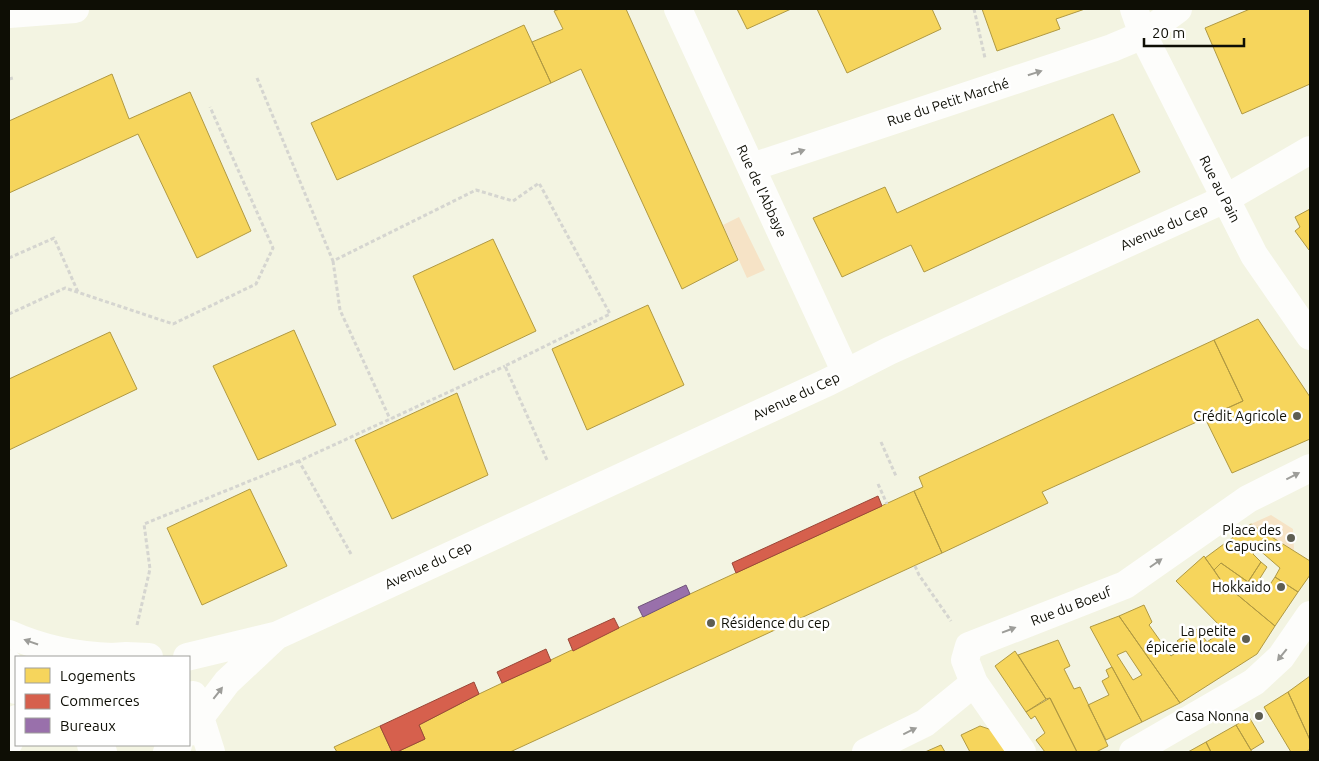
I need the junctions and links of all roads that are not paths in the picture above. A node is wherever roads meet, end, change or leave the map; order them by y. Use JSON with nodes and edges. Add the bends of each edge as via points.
{"nodes":[{"id":1,"x":75,"y":9,"type":"edge"},
{"id":2,"x":678,"y":9,"type":"edge"},
{"id":3,"x":1134,"y":9,"type":"edge"},
{"id":4,"x":1178,"y":9,"type":"edge"},
{"id":5,"x":9,"y":14,"type":"edge"},
{"id":6,"x":1143,"y":35,"type":"junction"},
{"id":7,"x":1310,"y":150,"type":"edge"},
{"id":8,"x":752,"y":168,"type":"junction"},
{"id":9,"x":1225,"y":199,"type":"junction"},
{"id":10,"x":1310,"y":336,"type":"edge"},
{"id":11,"x":846,"y":373,"type":"junction"},
{"id":12,"x":1310,"y":468,"type":"edge"},
{"id":13,"x":1310,"y":615,"type":"edge"},
{"id":14,"x":9,"y":634,"type":"edge"},
{"id":15,"x":278,"y":634,"type":"junction"},
{"id":16,"x":88,"y":656,"type":"edge"},
{"id":17,"x":190,"y":656,"type":"edge"},
{"id":18,"x":9,"y":662,"type":"edge"},
{"id":19,"x":974,"y":683,"type":"junction"},
{"id":20,"x":15,"y":684,"type":"edge"},
{"id":21,"x":192,"y":712,"type":"edge"},
{"id":22,"x":15,"y":722,"type":"edge"},
{"id":23,"x":9,"y":742,"type":"edge"},
{"id":24,"x":93,"y":746,"type":"edge"},
{"id":25,"x":104,"y":752,"type":"edge"},
{"id":26,"x":211,"y":752,"type":"edge"},
{"id":27,"x":866,"y":752,"type":"edge"},
{"id":28,"x":1022,"y":752,"type":"edge"},
{"id":29,"x":1133,"y":752,"type":"edge"}],
"edges":[{"from":1,"to":5,"type":"street"},
{"from":2,"to":8,"type":"street","name":"Rue de l'Abbaye"},
{"from":3,"to":6,"type":"street","name":"Rue au Pain"},
{"from":4,"to":6,"type":"street","name":"Rue du Petit Marché"},
{"from":8,"to":6,"type":"street","name":"Rue du Petit Marché","one_way":true},
{"from":6,"to":9,"type":"street","name":"Rue au Pain"},
{"from":7,"to":9,"type":"street","name":"Avenue du Cep"},
{"from":8,"to":11,"type":"street","name":"Rue de l'Abbaye"},
{"from":9,"to":10,"type":"street","name":"Rue au Pain","via":[[1254,255]]},
{"from":9,"to":11,"type":"street","name":"Avenue du Cep"},
{"from":11,"to":15,"type":"street","name":"Avenue du Cep"},
{"from":19,"to":12,"type":"street","name":"Rue du Boeuf","one_way":true,"via":[[965,660],[969,646],[1125,585],[1248,499]]},
{"from":13,"to":29,"type":"street","one_way":true,"via":[[1281,657],[1254,682]]},
{"from":16,"to":14,"type":"street","one_way":true,"via":[[41,646]]},
{"from":15,"to":17,"type":"street","name":"Avenue du Cep"},
{"from":21,"to":15,"type":"street","name":"Avenue du Cep","one_way":true},
{"from":18,"to":20,"type":"street"},
{"from":27,"to":19,"type":"street","one_way":true,"via":[[925,723]]},
{"from":19,"to":28,"type":"street"},
{"from":21,"to":26,"type":"street"},
{"from":22,"to":23,"type":"street"},
{"from":24,"to":25,"type":"street"}]}
